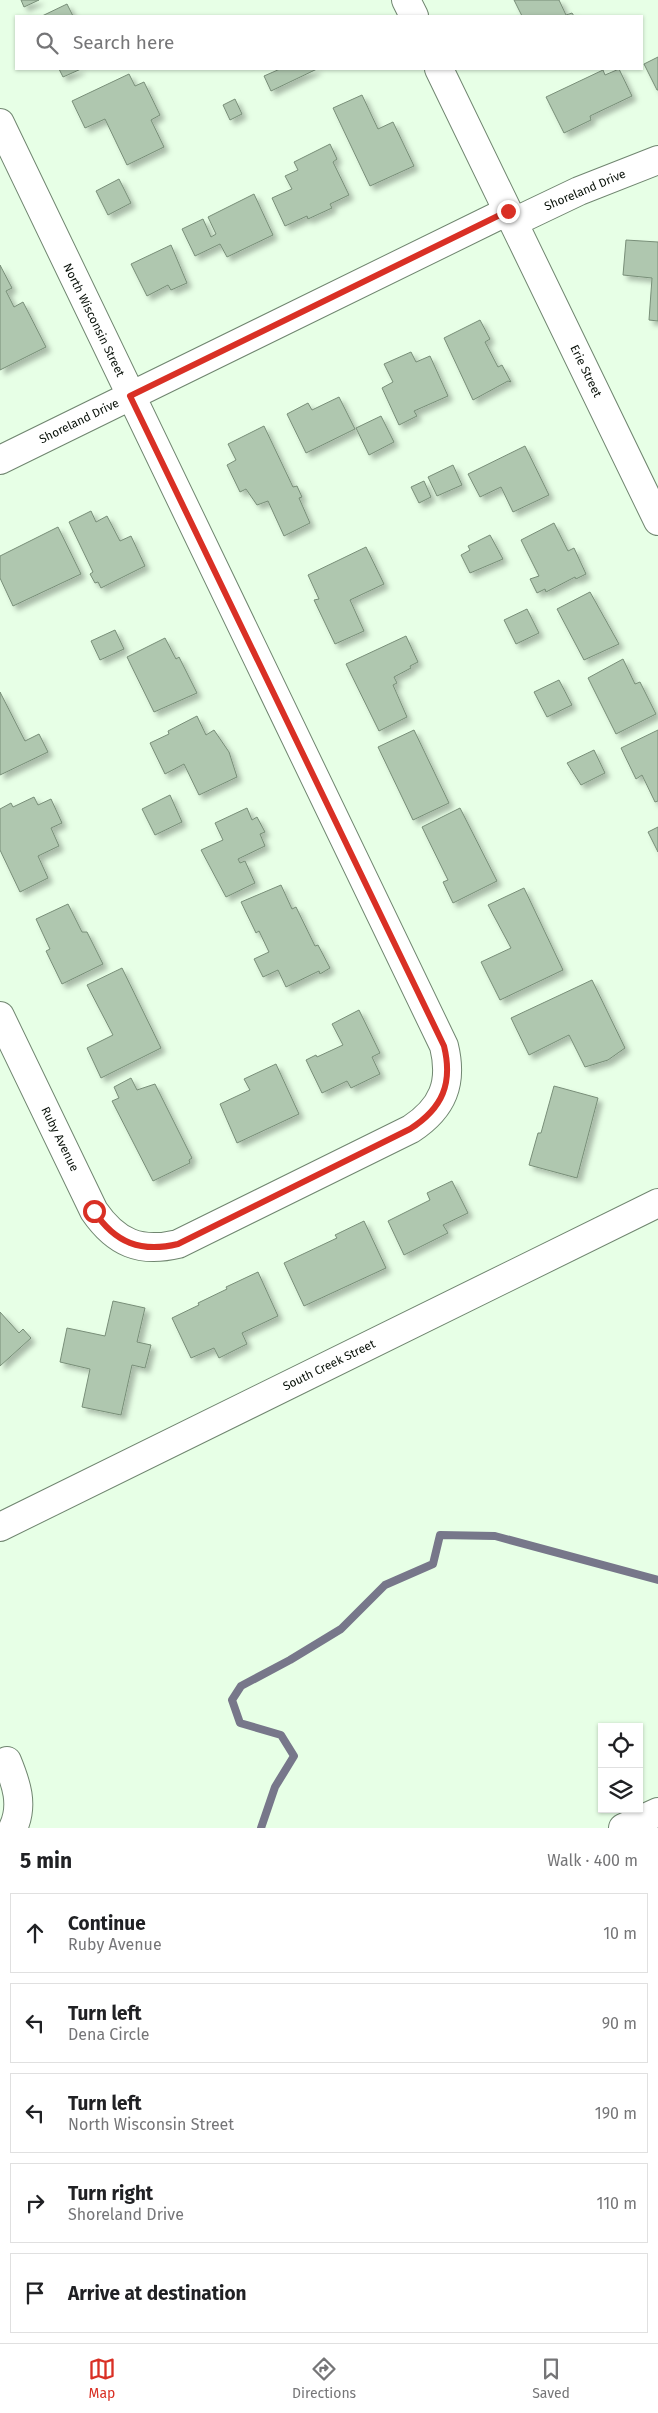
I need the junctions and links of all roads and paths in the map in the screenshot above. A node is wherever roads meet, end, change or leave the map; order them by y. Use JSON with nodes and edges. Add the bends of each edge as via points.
{"nodes":[{"id":1,"x":406,"y":0,"type":"edge"},
{"id":2,"x":414,"y":15,"type":"edge"},
{"id":3,"x":439,"y":70,"type":"edge"},
{"id":4,"x":0,"y":123,"type":"edge"},
{"id":5,"x":658,"y":160,"type":"edge"},
{"id":6,"x":511,"y":216,"type":"junction"},
{"id":7,"x":130,"y":396,"type":"junction"},
{"id":8,"x":0,"y":460,"type":"edge"},
{"id":9,"x":658,"y":521,"type":"edge"},
{"id":10,"x":0,"y":1016,"type":"edge"},
{"id":11,"x":658,"y":1203,"type":"edge"},
{"id":12,"x":138,"y":1246,"type":"joint"},
{"id":13,"x":0,"y":1526,"type":"edge"},
{"id":14,"x":7,"y":1761,"type":"dead end"},
{"id":15,"x":658,"y":1812,"type":"edge"},
{"id":16,"x":13,"y":1828,"type":"edge"},
{"id":17,"x":623,"y":1828,"type":"edge"}],
"edges":[{"from":1,"to":2,"type":"street"},
{"from":3,"to":6,"type":"street","name":"Erie Street"},
{"from":4,"to":7,"type":"street","name":"North Wisconsin Street"},
{"from":5,"to":6,"type":"street","name":"Shoreland Drive"},
{"from":6,"to":7,"type":"street","name":"Shoreland Drive"},
{"from":6,"to":9,"type":"street","name":"Erie Street"},
{"from":7,"to":8,"type":"street","name":"Shoreland Drive"},
{"from":7,"to":12,"type":"street","name":"North Wisconsin Street","via":[[444,1046],[448,1063],[440,1102],[410,1129],[178,1244],[161,1248]]},
{"from":10,"to":12,"type":"street","name":"Ruby Avenue","via":[[94,1211],[117,1237]]},
{"from":11,"to":13,"type":"street","name":"South Creek Street"},
{"from":14,"to":16,"type":"street","via":[[18,1790],[18,1818]]},
{"from":15,"to":17,"type":"street"}]}
